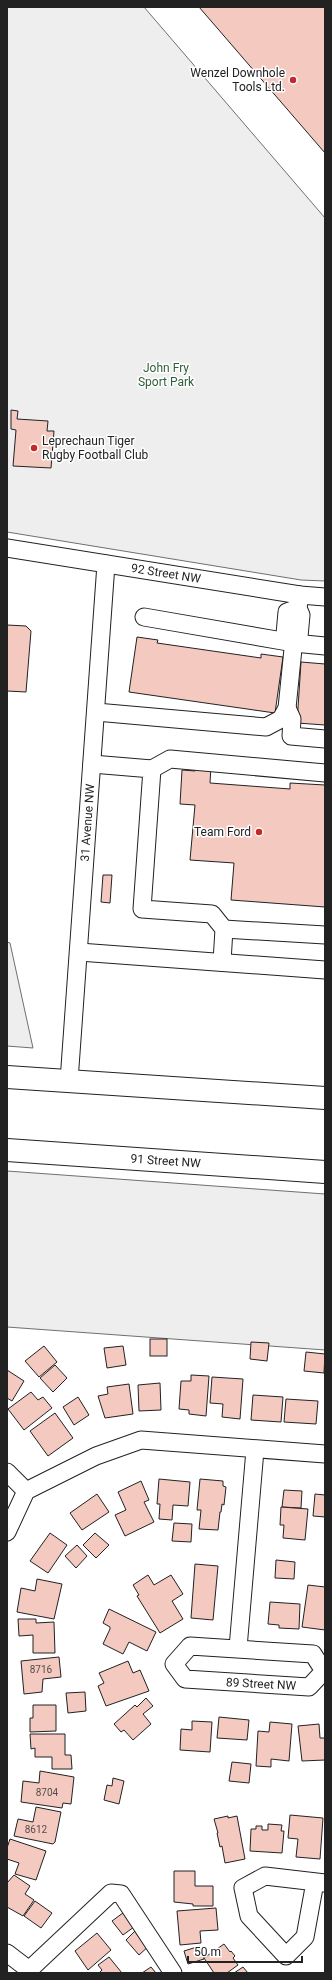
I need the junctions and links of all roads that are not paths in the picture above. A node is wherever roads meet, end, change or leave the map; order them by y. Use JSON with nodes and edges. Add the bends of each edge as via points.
{"nodes":[{"id":1,"x":7,"y":548,"type":"edge"},
{"id":2,"x":106,"y":564,"type":"junction"},
{"id":3,"x":325,"y":597,"type":"edge"},
{"id":4,"x":299,"y":601,"type":"junction"},
{"id":5,"x":144,"y":617,"type":"dead end"},
{"id":6,"x":294,"y":641,"type":"junction"},
{"id":7,"x":325,"y":646,"type":"edge"},
{"id":8,"x":287,"y":708,"type":"junction"},
{"id":9,"x":96,"y":712,"type":"junction"},
{"id":10,"x":325,"y":739,"type":"edge"},
{"id":11,"x":92,"y":764,"type":"junction"},
{"id":12,"x":152,"y":769,"type":"junction"},
{"id":13,"x":325,"y":773,"type":"edge"},
{"id":14,"x":224,"y":929,"type":"junction"},
{"id":15,"x":325,"y":934,"type":"edge"},
{"id":16,"x":79,"y":952,"type":"junction"},
{"id":17,"x":222,"y":962,"type":"junction"},
{"id":18,"x":325,"y":970,"type":"edge"},
{"id":19,"x":7,"y":1077,"type":"edge"},
{"id":20,"x":70,"y":1081,"type":"junction"},
{"id":21,"x":325,"y":1098,"type":"edge"},
{"id":22,"x":7,"y":1150,"type":"edge"},
{"id":23,"x":219,"y":1165,"type":"junction"},
{"id":24,"x":325,"y":1166,"type":"edge"},
{"id":25,"x":325,"y":1172,"type":"edge"},
{"id":26,"x":255,"y":1450,"type":"junction"},
{"id":27,"x":325,"y":1454,"type":"edge"},
{"id":28,"x":7,"y":1472,"type":"edge"},
{"id":29,"x":26,"y":1491,"type":"junction"},
{"id":30,"x":7,"y":1532,"type":"edge"},
{"id":31,"x":238,"y":1648,"type":"junction"},
{"id":32,"x":320,"y":1882,"type":"edge"},
{"id":33,"x":7,"y":1954,"type":"edge"},
{"id":34,"x":27,"y":1970,"type":"edge"},
{"id":35,"x":174,"y":1973,"type":"edge"}],
"edges":[{"from":1,"to":2,"type":"street","name":"92 Street NW"},
{"from":2,"to":4,"type":"street","name":"92 Street NW"},
{"from":2,"to":9,"type":"street","name":"31 Avenue NW"},
{"from":3,"to":4,"type":"street","name":"92 Street NW"},
{"from":4,"to":6,"type":"street","via":[[287,612],[285,634]]},
{"from":5,"to":6,"type":"street"},
{"from":6,"to":7,"type":"street"},
{"from":6,"to":8,"type":"street"},
{"from":8,"to":9,"type":"street","via":[[281,719],[266,727]]},
{"from":8,"to":10,"type":"street","via":[[292,719],[291,736]]},
{"from":9,"to":11,"type":"street","name":"31 Avenue NW"},
{"from":11,"to":12,"type":"street"},
{"from":11,"to":16,"type":"street","name":"31 Avenue NW"},
{"from":12,"to":13,"type":"street","via":[[170,759]]},
{"from":12,"to":14,"type":"street","via":[[142,909],[212,914]]},
{"from":14,"to":15,"type":"street"},
{"from":14,"to":17,"type":"street"},
{"from":16,"to":17,"type":"street"},
{"from":16,"to":20,"type":"street","name":"31 Avenue NW"},
{"from":17,"to":18,"type":"street"},
{"from":19,"to":20,"type":"main road"},
{"from":20,"to":21,"type":"main road"},
{"from":22,"to":23,"type":"main road","name":"91 Street NW"},
{"from":23,"to":24,"type":"main road"},
{"from":23,"to":25,"type":"main road","name":"91 Street NW"},
{"from":26,"to":27,"type":"street"},
{"from":26,"to":29,"type":"street","via":[[141,1440],[96,1456]]},
{"from":26,"to":31,"type":"street"},
{"from":28,"to":29,"type":"street"},
{"from":29,"to":30,"type":"street"},
{"from":31,"to":31,"type":"street","name":"89 Street NW","via":[[313,1654],[324,1671],[309,1687],[185,1679],[174,1664],[190,1646]]},
{"from":32,"to":32,"type":"street","via":[[265,1876],[243,1888],[249,1916],[286,1956],[305,1937]]},
{"from":33,"to":34,"type":"street"},
{"from":34,"to":35,"type":"street","via":[[111,1893],[121,1894]]}]}
